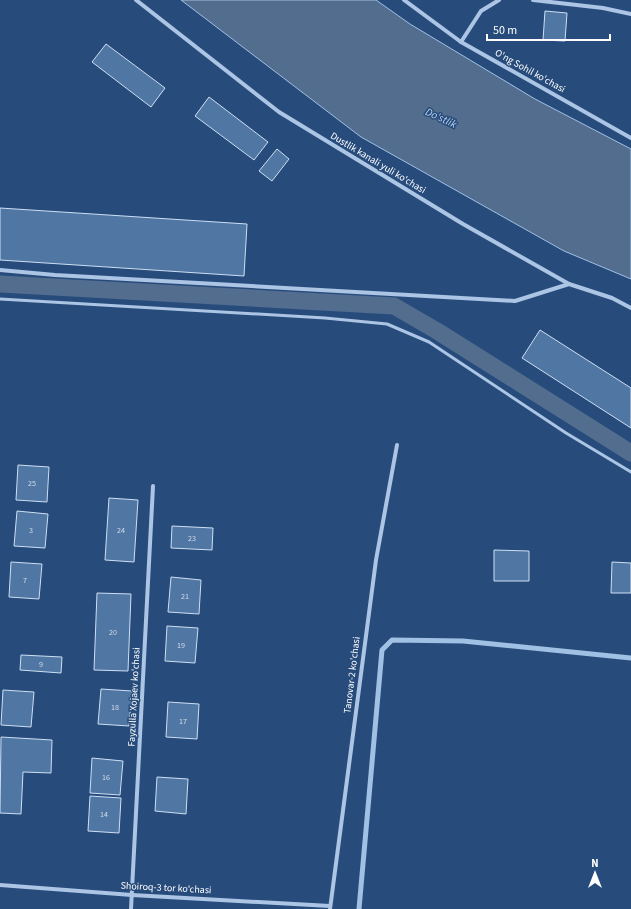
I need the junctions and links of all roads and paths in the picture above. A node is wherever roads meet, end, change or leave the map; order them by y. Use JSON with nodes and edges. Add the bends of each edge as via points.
{"nodes":[{"id":1,"x":136,"y":0,"type":"edge"},
{"id":2,"x":404,"y":0,"type":"edge"},
{"id":3,"x":499,"y":0,"type":"edge"},
{"id":4,"x":533,"y":0,"type":"edge"},
{"id":5,"x":631,"y":14,"type":"edge"},
{"id":6,"x":461,"y":42,"type":"junction"},
{"id":7,"x":631,"y":138,"type":"edge"},
{"id":8,"x":0,"y":270,"type":"edge"},
{"id":9,"x":569,"y":284,"type":"junction"},
{"id":10,"x":0,"y":299,"type":"edge"},
{"id":11,"x":631,"y":308,"type":"edge"},
{"id":12,"x":397,"y":445,"type":"dead end"},
{"id":13,"x":631,"y":472,"type":"edge"},
{"id":14,"x":153,"y":486,"type":"dead end"},
{"id":15,"x":0,"y":885,"type":"edge"},
{"id":16,"x":132,"y":895,"type":"junction"},
{"id":17,"x":330,"y":908,"type":"edge"},
{"id":18,"x":131,"y":909,"type":"edge"}],
"edges":[{"from":1,"to":9,"type":"street","name":"Dustlik kanali yuli ko'chasi","via":[[279,112]]},
{"from":2,"to":6,"type":"street","name":"O'ng Sohil ko'chasi"},
{"from":3,"to":6,"type":"street","via":[[481,11]]},
{"from":4,"to":5,"type":"street"},
{"from":6,"to":7,"type":"street","name":"O'ng Sohil ko'chasi"},
{"from":8,"to":9,"type":"street","via":[[516,301]]},
{"from":9,"to":11,"type":"street","name":"Dustlik kanali yuli ko'chasi","via":[[612,298]]},
{"from":10,"to":13,"type":"lane","via":[[387,324],[429,342],[566,433]]},
{"from":12,"to":17,"type":"street","name":"Tanovar-2 ko'chasi","via":[[376,560]]},
{"from":14,"to":16,"type":"street","name":"Fayzulla Xojaev ko'chasi"},
{"from":15,"to":16,"type":"street","name":"Shoiroq-3 tor ko'chasi"},
{"from":16,"to":17,"type":"street","name":"Shoiroq-3 tor ko'chasi"},
{"from":16,"to":18,"type":"street","name":"Fayzulla Xojaev ko'chasi"}]}
